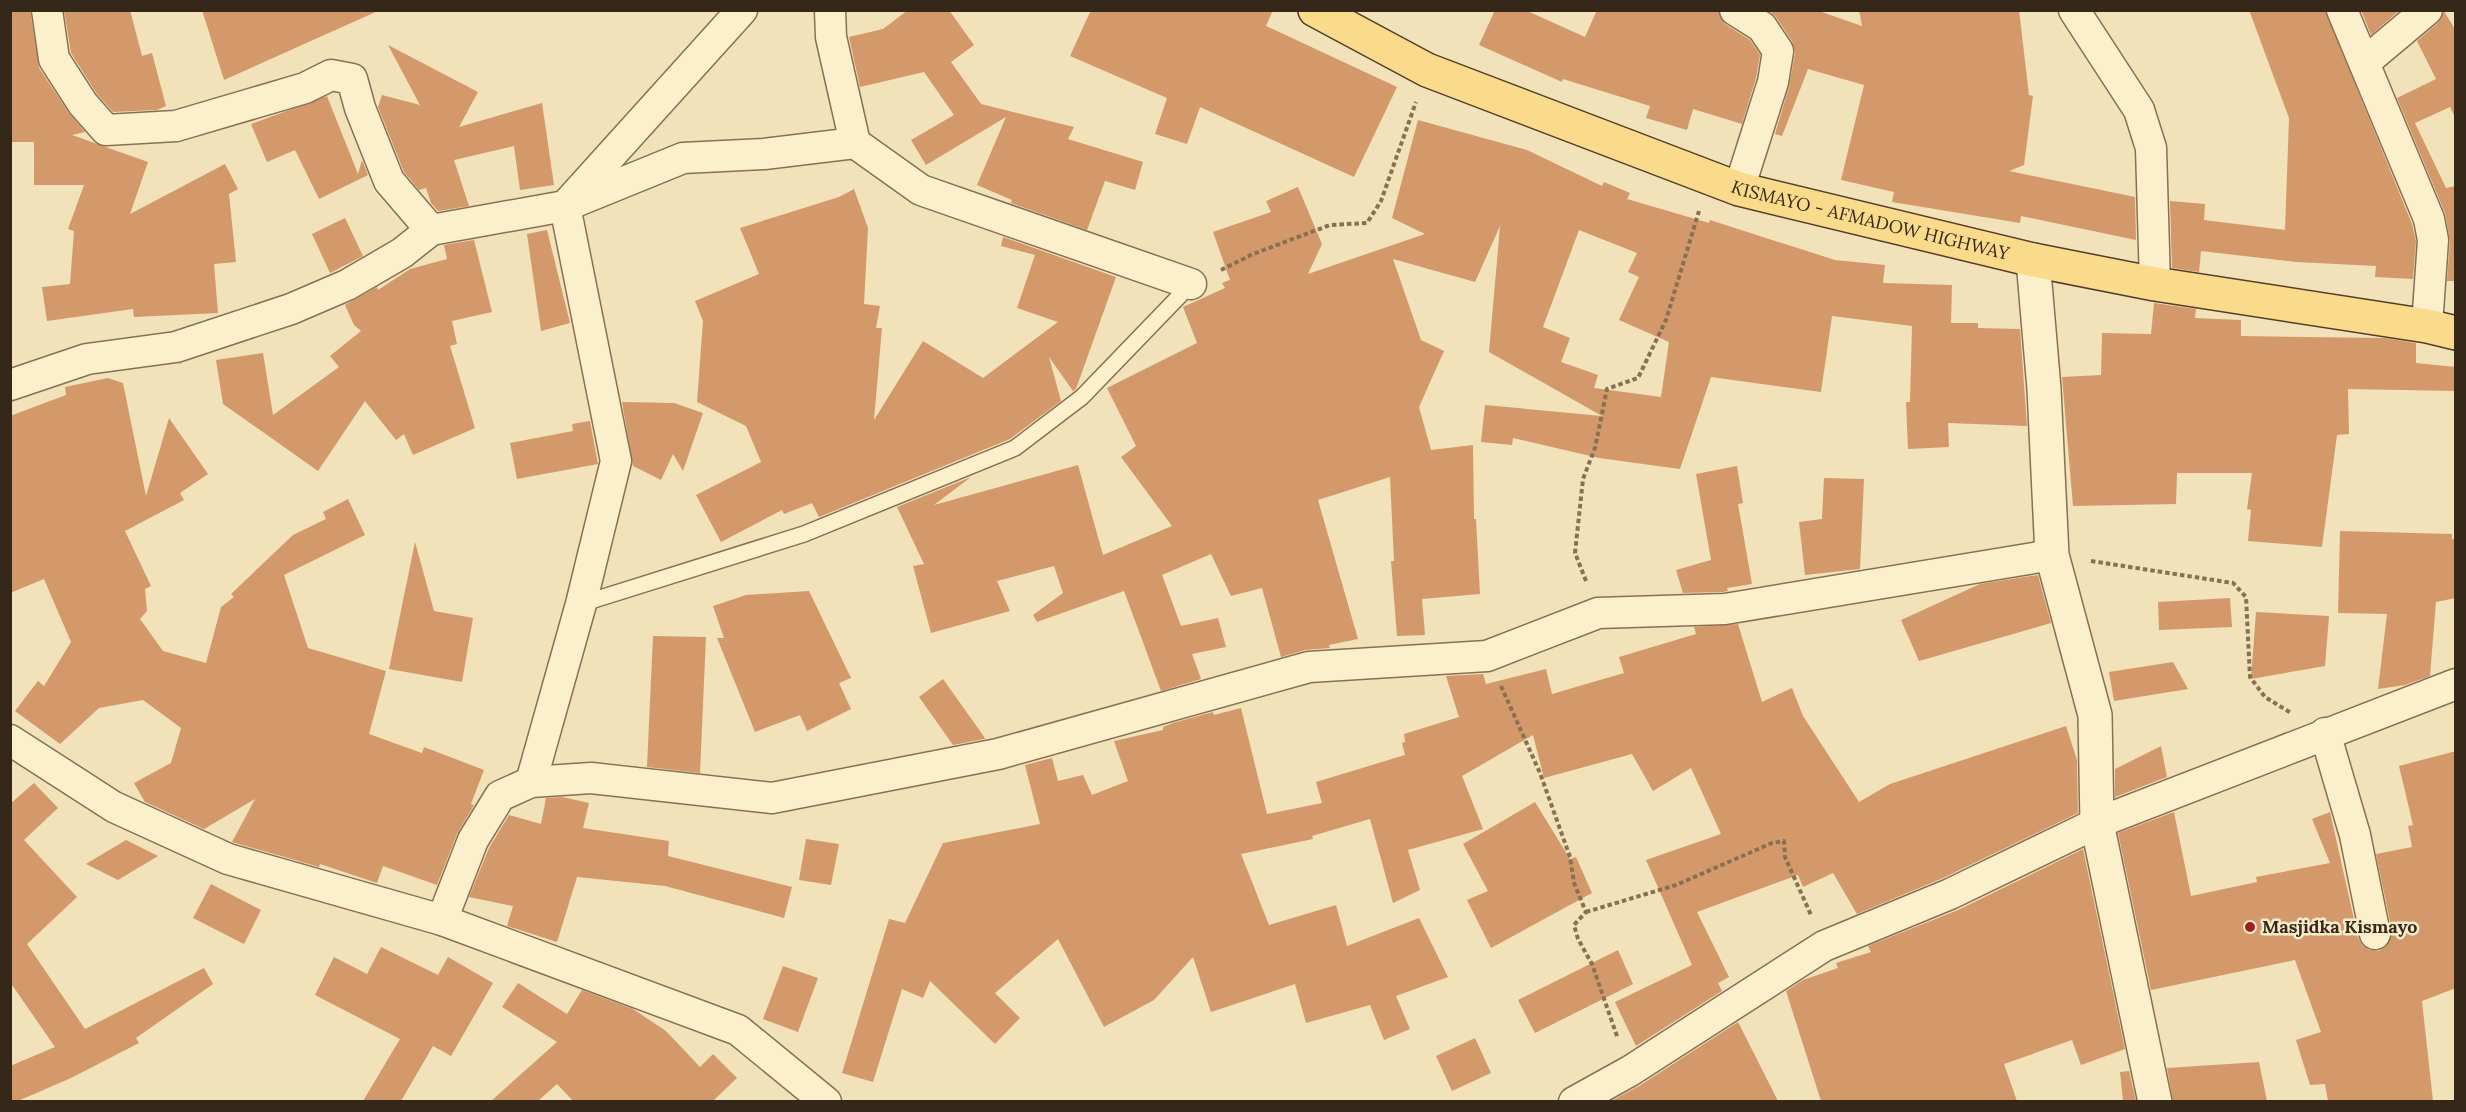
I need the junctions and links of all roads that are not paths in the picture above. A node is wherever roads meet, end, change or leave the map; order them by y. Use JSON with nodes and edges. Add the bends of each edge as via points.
{"nodes":[{"id":1,"x":47,"y":10,"type":"edge"},
{"id":2,"x":742,"y":10,"type":"edge"},
{"id":3,"x":830,"y":10,"type":"edge"},
{"id":4,"x":1315,"y":10,"type":"edge"},
{"id":5,"x":1735,"y":10,"type":"edge"},
{"id":6,"x":2074,"y":10,"type":"edge"},
{"id":7,"x":2342,"y":10,"type":"edge"},
{"id":8,"x":2427,"y":10,"type":"edge"},
{"id":9,"x":2365,"y":62,"type":"junction"},
{"id":10,"x":855,"y":143,"type":"junction"},
{"id":11,"x":1725,"y":184,"type":"junction"},
{"id":12,"x":564,"y":206,"type":"junction"},
{"id":13,"x":431,"y":230,"type":"junction"},
{"id":14,"x":2033,"y":260,"type":"junction"},
{"id":15,"x":1191,"y":284,"type":"joint"},
{"id":16,"x":2155,"y":284,"type":"junction"},
{"id":17,"x":2441,"y":329,"type":"edge"},
{"id":18,"x":10,"y":385,"type":"edge"},
{"id":19,"x":2052,"y":555,"type":"junction"},
{"id":20,"x":581,"y":604,"type":"junction"},
{"id":21,"x":2456,"y":684,"type":"edge"},
{"id":22,"x":2325,"y":733,"type":"junction"},
{"id":23,"x":12,"y":743,"type":"edge"},
{"id":24,"x":531,"y":782,"type":"junction"},
{"id":25,"x":2097,"y":823,"type":"junction"},
{"id":26,"x":442,"y":920,"type":"junction"},
{"id":27,"x":2375,"y":934,"type":"dead end"},
{"id":28,"x":826,"y":1101,"type":"edge"},
{"id":29,"x":1574,"y":1101,"type":"edge"},
{"id":30,"x":2155,"y":1101,"type":"edge"}],
"edges":[{"from":1,"to":13,"type":"street","via":[[54,59],[83,104],[106,130],[177,126],[305,88],[331,75],[352,78],[389,181]]},
{"from":2,"to":12,"type":"street"},
{"from":3,"to":10,"type":"street","via":[[831,37]]},
{"from":4,"to":11,"type":"main road","name":"KISMAYO - AFMADOW HIGHWAY","via":[[1427,70]]},
{"from":5,"to":11,"type":"street","via":[[1762,27],[1778,51],[1773,82]]},
{"from":6,"to":16,"type":"street","via":[[2139,110],[2151,148]]},
{"from":7,"to":9,"type":"street"},
{"from":8,"to":9,"type":"street"},
{"from":9,"to":17,"type":"street","via":[[2429,219]]},
{"from":10,"to":12,"type":"street","via":[[764,154],[683,158]]},
{"from":10,"to":15,"type":"street","via":[[921,190]]},
{"from":11,"to":14,"type":"main road","name":"KISMAYO - AFMADOW HIGHWAY"},
{"from":12,"to":13,"type":"street"},
{"from":12,"to":20,"type":"street","via":[[616,461]]},
{"from":13,"to":18,"type":"street","via":[[402,253],[365,274],[291,309],[176,347],[87,359]]},
{"from":14,"to":16,"type":"main road","name":"KISMAYO - AFMADOW HIGHWAY"},
{"from":14,"to":19,"type":"street"},
{"from":15,"to":20,"type":"lane","via":[[1082,397],[1015,448],[804,534]]},
{"from":16,"to":17,"type":"main road","name":"KISMAYO - AFMADOW HIGHWAY"},
{"from":19,"to":24,"type":"street","via":[[1725,609],[1598,613],[1487,656],[1310,667],[998,754],[772,798],[591,778]]},
{"from":19,"to":25,"type":"street","via":[[2095,715]]},
{"from":20,"to":24,"type":"street"},
{"from":21,"to":22,"type":"street"},
{"from":22,"to":25,"type":"street"},
{"from":22,"to":27,"type":"street","via":[[2355,835]]},
{"from":23,"to":26,"type":"street","via":[[114,807],[228,859]]},
{"from":24,"to":26,"type":"street","via":[[500,796],[473,840]]},
{"from":25,"to":29,"type":"street","via":[[1950,894],[1824,946],[1630,1071]]},
{"from":25,"to":30,"type":"street"},
{"from":26,"to":28,"type":"street","via":[[738,1030]]}]}
